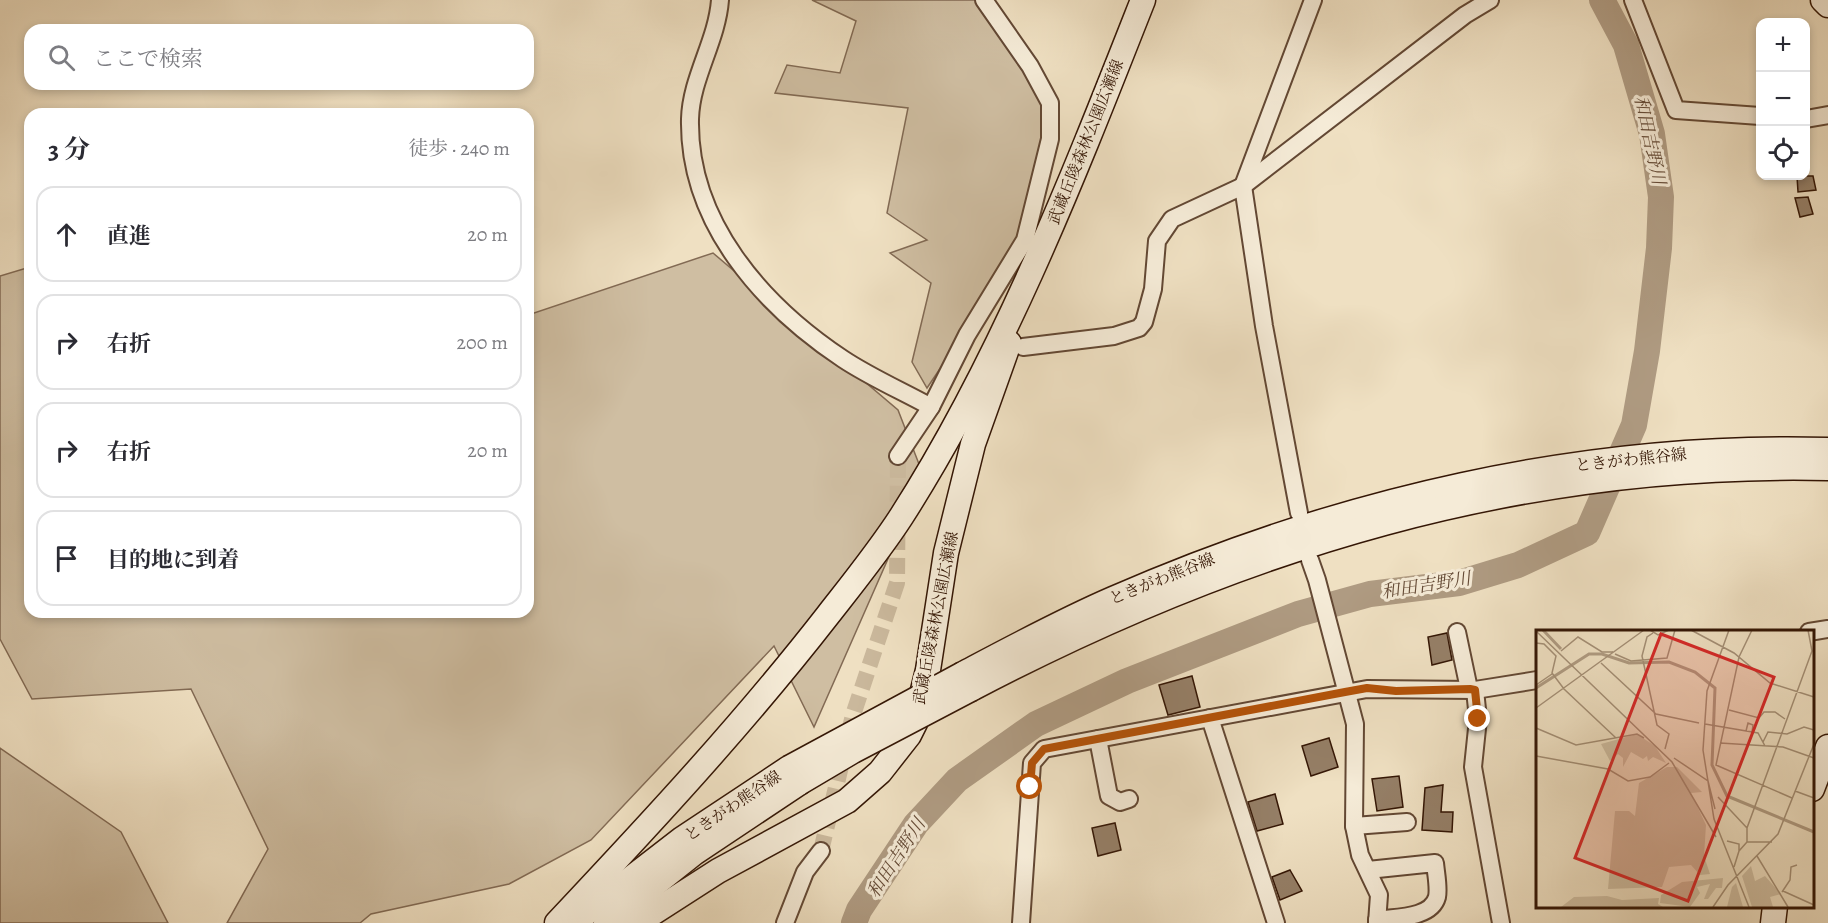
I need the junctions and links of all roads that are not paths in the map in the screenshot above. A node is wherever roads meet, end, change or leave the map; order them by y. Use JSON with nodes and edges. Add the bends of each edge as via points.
{"nodes":[{"id":1,"x":720,"y":0,"type":"edge"},
{"id":2,"x":984,"y":0,"type":"edge"},
{"id":3,"x":1143,"y":0,"type":"edge"},
{"id":4,"x":1313,"y":0,"type":"edge"},
{"id":5,"x":1490,"y":0,"type":"edge"},
{"id":6,"x":1633,"y":0,"type":"edge"},
{"id":7,"x":1823,"y":0,"type":"edge"},
{"id":8,"x":1828,"y":5,"type":"edge"},
{"id":9,"x":1828,"y":115,"type":"edge"},
{"id":10,"x":1756,"y":116,"type":"edge"},
{"id":11,"x":1810,"y":118,"type":"edge"},
{"id":12,"x":1243,"y":186,"type":"junction"},
{"id":13,"x":1027,"y":283,"type":"junction"},
{"id":14,"x":967,"y":335,"type":"junction"},
{"id":15,"x":985,"y":338,"type":"dead end"},
{"id":16,"x":1023,"y":347,"type":"dead end"},
{"id":17,"x":931,"y":407,"type":"junction"},
{"id":18,"x":1828,"y":450,"type":"edge"},
{"id":19,"x":898,"y":456,"type":"tunnel mouth"},
{"id":20,"x":1671,"y":464,"type":"junction"},
{"id":21,"x":1828,"y":468,"type":"edge"},
{"id":22,"x":1299,"y":513,"type":"dead end"},
{"id":23,"x":1310,"y":560,"type":"dead end"},
{"id":24,"x":1828,"y":629,"type":"edge"},
{"id":25,"x":1813,"y":631,"type":"edge"},
{"id":26,"x":1457,"y":632,"type":"dead end"},
{"id":27,"x":1536,"y":680,"type":"edge"},
{"id":28,"x":1472,"y":690,"type":"junction"},
{"id":29,"x":1345,"y":692,"type":"junction"},
{"id":30,"x":1210,"y":718,"type":"junction"},
{"id":31,"x":1098,"y":739,"type":"junction"},
{"id":32,"x":1828,"y":747,"type":"edge"},
{"id":33,"x":794,"y":776,"type":"junction"},
{"id":34,"x":1813,"y":786,"type":"edge"},
{"id":35,"x":1129,"y":799,"type":"dead end"},
{"id":36,"x":1407,"y":822,"type":"dead end"},
{"id":37,"x":1354,"y":826,"type":"junction"},
{"id":38,"x":821,"y":851,"type":"tunnel mouth"},
{"id":39,"x":1368,"y":870,"type":"junction"},
{"id":40,"x":1775,"y":908,"type":"edge"},
{"id":41,"x":1377,"y":921,"type":"edge"},
{"id":42,"x":557,"y":923,"type":"edge"},
{"id":43,"x":575,"y":923,"type":"edge"},
{"id":44,"x":606,"y":923,"type":"edge"},
{"id":45,"x":637,"y":923,"type":"edge"},
{"id":46,"x":785,"y":923,"type":"edge"},
{"id":47,"x":1021,"y":923,"type":"edge"},
{"id":48,"x":1276,"y":923,"type":"edge"},
{"id":49,"x":1501,"y":923,"type":"edge"},
{"id":50,"x":1773,"y":923,"type":"edge"}],
"edges":[{"from":1,"to":17,"type":"street","via":[[690,117],[692,167],[707,207],[745,273],[780,311],[843,359]]},
{"from":2,"to":14,"type":"street","via":[[1030,66],[1050,103],[1050,139],[1025,240]]},
{"from":3,"to":13,"type":"main road","name":"武蔵丘陵森林公園広瀬線"},
{"from":4,"to":12,"type":"street"},
{"from":5,"to":12,"type":"street","via":[[1465,15]]},
{"from":6,"to":10,"type":"street","via":[[1676,110]]},
{"from":7,"to":8,"type":"main road"},
{"from":9,"to":11,"type":"street"},
{"from":12,"to":16,"type":"street","via":[[1172,219],[1163,229],[1157,241],[1153,289],[1139,328],[1114,336]]},
{"from":12,"to":22,"type":"street"},
{"from":13,"to":42,"type":"main road","name":"武蔵丘陵森林公園広瀬線","via":[[942,447],[901,517],[867,564],[779,678]]},
{"from":13,"to":45,"type":"main road","name":"武蔵丘陵森林公園広瀬線","via":[[973,444],[946,553],[928,670],[909,735],[880,772],[847,801],[718,872]]},
{"from":14,"to":15,"type":"street"},
{"from":14,"to":17,"type":"street"},
{"from":17,"to":19,"type":"street"},
{"from":18,"to":20,"type":"main road","name":"ときがわ熊谷線"},
{"from":20,"to":21,"type":"main road","name":"ときがわ熊谷線"},
{"from":20,"to":33,"type":"main road","name":"ときがわ熊谷線","bridge":true,"via":[[1551,477],[1294,548],[1181,589],[967,681]]},
{"from":23,"to":29,"type":"street"},
{"from":24,"to":25,"type":"street"},
{"from":26,"to":28,"type":"street"},
{"from":27,"to":28,"type":"street"},
{"from":28,"to":29,"type":"street","via":[[1367,688]]},
{"from":28,"to":49,"type":"street","via":[[1478,719],[1473,767]]},
{"from":29,"to":30,"type":"street"},
{"from":29,"to":37,"type":"street","via":[[1354,724]]},
{"from":30,"to":31,"type":"street"},
{"from":30,"to":48,"type":"street"},
{"from":31,"to":35,"type":"street","via":[[1109,796],[1120,802]]},
{"from":31,"to":47,"type":"street","via":[[1044,749],[1032,763]]},
{"from":32,"to":34,"type":"main road"},
{"from":33,"to":43,"type":"main road","name":"ときがわ熊谷線","via":[[674,845]]},
{"from":33,"to":44,"type":"main road","name":"ときがわ熊谷線"},
{"from":36,"to":37,"type":"street"},
{"from":37,"to":39,"type":"street","via":[[1360,855]]},
{"from":38,"to":46,"type":"street","via":[[805,872]]},
{"from":39,"to":41,"type":"street","via":[[1379,895]]},
{"from":39,"to":41,"type":"street","via":[[1435,863],[1438,896],[1433,906],[1421,913]]},
{"from":40,"to":50,"type":"main road"}]}
